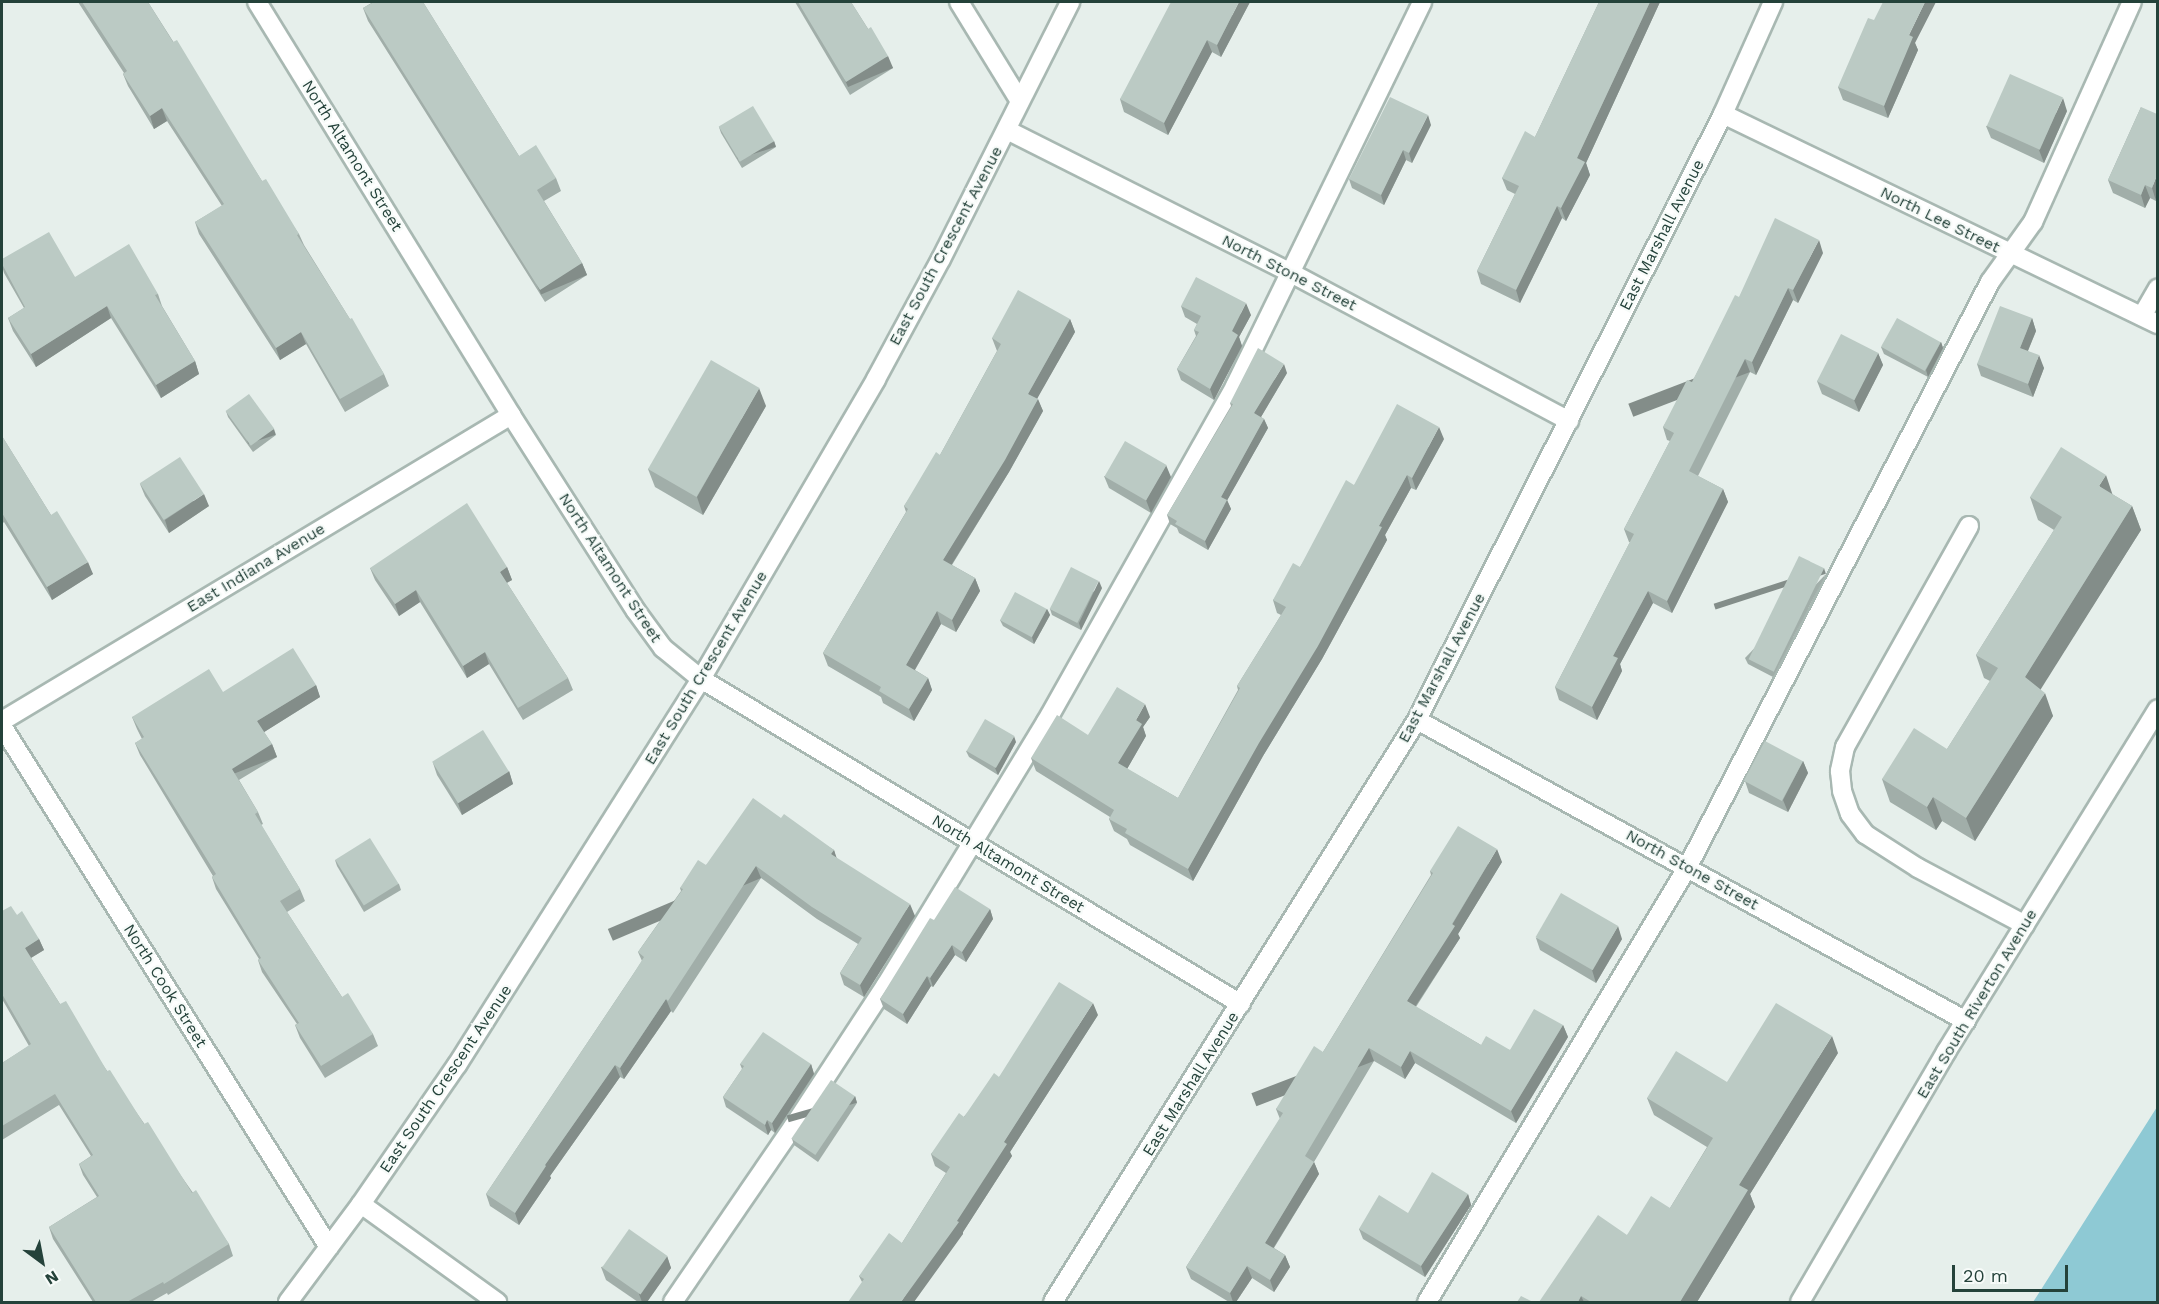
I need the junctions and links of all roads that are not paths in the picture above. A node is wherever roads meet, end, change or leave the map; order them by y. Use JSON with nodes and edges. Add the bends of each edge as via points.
{"nodes":[{"id":1,"x":257,"y":2,"type":"edge"},
{"id":2,"x":959,"y":2,"type":"edge"},
{"id":3,"x":1070,"y":2,"type":"edge"},
{"id":4,"x":1422,"y":2,"type":"edge"},
{"id":5,"x":1773,"y":2,"type":"edge"},
{"id":6,"x":2132,"y":2,"type":"edge"},
{"id":7,"x":1020,"y":101,"type":"junction"},
{"id":8,"x":1723,"y":114,"type":"junction"},
{"id":9,"x":1007,"y":130,"type":"junction"},
{"id":10,"x":2009,"y":254,"type":"junction"},
{"id":11,"x":1291,"y":273,"type":"junction"},
{"id":12,"x":2157,"y":288,"type":"edge"},
{"id":13,"x":2150,"y":320,"type":"edge"},
{"id":14,"x":511,"y":415,"type":"junction"},
{"id":15,"x":1569,"y":421,"type":"junction"},
{"id":16,"x":1969,"y":526,"type":"dead end"},
{"id":17,"x":701,"y":679,"type":"junction"},
{"id":18,"x":2157,"y":709,"type":"edge"},
{"id":19,"x":1417,"y":720,"type":"junction"},
{"id":20,"x":2,"y":721,"type":"edge"},
{"id":21,"x":2,"y":726,"type":"edge"},
{"id":22,"x":971,"y":842,"type":"junction"},
{"id":23,"x":1688,"y":868,"type":"junction"},
{"id":24,"x":2025,"y":925,"type":"junction"},
{"id":25,"x":1241,"y":1004,"type":"junction"},
{"id":26,"x":1966,"y":1021,"type":"junction"},
{"id":27,"x":361,"y":1204,"type":"junction"},
{"id":28,"x":329,"y":1247,"type":"junction"},
{"id":29,"x":1060,"y":1300,"type":"edge"},
{"id":30,"x":288,"y":1302,"type":"edge"},
{"id":31,"x":497,"y":1302,"type":"edge"},
{"id":32,"x":673,"y":1302,"type":"edge"},
{"id":33,"x":1427,"y":1302,"type":"edge"},
{"id":34,"x":1800,"y":1302,"type":"edge"}],
"edges":[{"from":1,"to":14,"type":"street","name":"North Altamont Street"},
{"from":2,"to":7,"type":"street"},
{"from":3,"to":7,"type":"street","name":"East South Crescent Avenue"},
{"from":4,"to":11,"type":"street"},
{"from":5,"to":8,"type":"street","name":"East Marshall Avenue"},
{"from":6,"to":10,"type":"street","via":[[2032,222]]},
{"from":7,"to":9,"type":"street","name":"East South Crescent Avenue"},
{"from":8,"to":10,"type":"street","name":"North Lee Street"},
{"from":8,"to":15,"type":"street","name":"East Marshall Avenue"},
{"from":9,"to":11,"type":"street","name":"North Stone Street"},
{"from":9,"to":17,"type":"street","name":"East South Crescent Avenue","via":[[876,380]]},
{"from":10,"to":13,"type":"street","name":"North Lee Street"},
{"from":10,"to":23,"type":"street","via":[[1990,282]]},
{"from":11,"to":15,"type":"street","name":"North Stone Street"},
{"from":11,"to":22,"type":"street","via":[[1235,386],[1140,556],[1046,722]]},
{"from":12,"to":13,"type":"street"},
{"from":14,"to":17,"type":"street","name":"North Altamont Street","via":[[656,639]]},
{"from":14,"to":20,"type":"street","name":"East Indiana Avenue"},
{"from":15,"to":19,"type":"street","name":"East Marshall Avenue"},
{"from":16,"to":24,"type":"street","via":[[1845,747],[1840,771],[1842,791],[1850,814],[1865,834],[1918,868]]},
{"from":17,"to":22,"type":"street","name":"North Altamont Street"},
{"from":17,"to":27,"type":"street","name":"East South Crescent Avenue","via":[[457,1065]]},
{"from":18,"to":24,"type":"street","name":"East South Riverton Avenue"},
{"from":19,"to":23,"type":"street","name":"North Stone Street"},
{"from":19,"to":25,"type":"street","name":"East Marshall Avenue"},
{"from":21,"to":28,"type":"street","name":"North Cook Street"},
{"from":22,"to":25,"type":"street","name":"North Altamont Street"},
{"from":22,"to":32,"type":"street","via":[[873,1004]]},
{"from":23,"to":26,"type":"street","name":"North Stone Street"},
{"from":23,"to":33,"type":"street"},
{"from":24,"to":26,"type":"street","name":"East South Riverton Avenue"},
{"from":25,"to":29,"type":"street","name":"East Marshall Avenue"},
{"from":26,"to":34,"type":"street","name":"East South Riverton Avenue"},
{"from":27,"to":28,"type":"street","name":"East South Crescent Avenue"},
{"from":27,"to":31,"type":"street"},
{"from":28,"to":30,"type":"street","name":"East South Crescent Avenue"}]}
